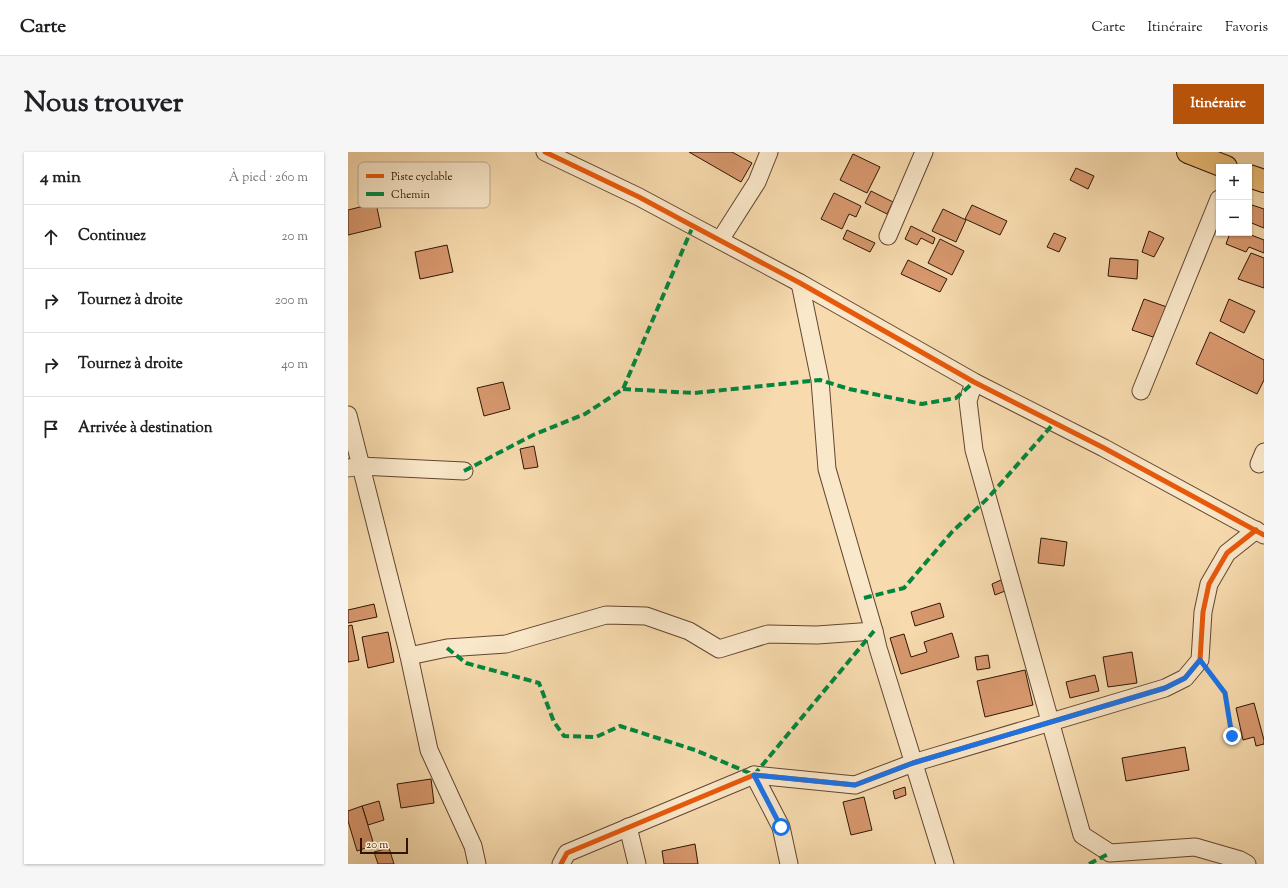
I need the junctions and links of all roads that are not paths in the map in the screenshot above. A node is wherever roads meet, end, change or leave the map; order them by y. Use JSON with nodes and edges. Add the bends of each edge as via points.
{"nodes":[{"id":1,"x":545,"y":152,"type":"edge"},
{"id":2,"x":769,"y":152,"type":"edge"},
{"id":3,"x":924,"y":152,"type":"edge"},
{"id":4,"x":1188,"y":152,"type":"edge"},
{"id":5,"x":1218,"y":164,"type":"edge"},
{"id":6,"x":1252,"y":177,"type":"edge"},
{"id":7,"x":1264,"y":181,"type":"edge"},
{"id":8,"x":1219,"y":200,"type":"edge"},
{"id":9,"x":888,"y":236,"type":"dead end"},
{"id":10,"x":720,"y":240,"type":"junction"},
{"id":11,"x":800,"y":283,"type":"junction"},
{"id":12,"x":974,"y":382,"type":"junction"},
{"id":13,"x":1141,"y":391,"type":"dead end"},
{"id":14,"x":348,"y":414,"type":"edge"},
{"id":15,"x":354,"y":467,"type":"edge"},
{"id":16,"x":464,"y":471,"type":"dead end"},
{"id":17,"x":1260,"y":533,"type":"edge"},
{"id":18,"x":874,"y":631,"type":"junction"},
{"id":19,"x":409,"y":656,"type":"junction"},
{"id":20,"x":1050,"y":722,"type":"junction"},
{"id":21,"x":913,"y":763,"type":"junction"},
{"id":22,"x":754,"y":775,"type":"junction"},
{"id":23,"x":628,"y":827,"type":"junction"},
{"id":24,"x":477,"y":864,"type":"edge"},
{"id":25,"x":561,"y":864,"type":"edge"},
{"id":26,"x":637,"y":864,"type":"edge"},
{"id":27,"x":789,"y":864,"type":"edge"},
{"id":28,"x":945,"y":864,"type":"edge"},
{"id":29,"x":1247,"y":864,"type":"edge"}],
"edges":[{"from":1,"to":10,"type":"street","via":[[639,197]]},
{"from":2,"to":10,"type":"street","via":[[757,182]]},
{"from":3,"to":9,"type":"street"},
{"from":4,"to":5,"type":"highway"},
{"from":6,"to":7,"type":"highway"},
{"from":8,"to":13,"type":"street"},
{"from":10,"to":11,"type":"street"},
{"from":11,"to":12,"type":"street"},
{"from":11,"to":18,"type":"street","via":[[820,380],[827,469]]},
{"from":12,"to":17,"type":"street","via":[[1104,448]]},
{"from":12,"to":20,"type":"street","via":[[968,401],[974,450]]},
{"from":14,"to":15,"type":"street"},
{"from":15,"to":16,"type":"street"},
{"from":15,"to":19,"type":"street","via":[[381,543]]},
{"from":17,"to":20,"type":"street","via":[[1228,553],[1209,584],[1203,612],[1200,660],[1185,678],[1165,688]]},
{"from":18,"to":19,"type":"street","via":[[817,635],[768,634],[719,649],[689,631],[646,616],[606,614],[506,644],[447,648]]},
{"from":18,"to":21,"type":"street"},
{"from":19,"to":24,"type":"street","via":[[429,750],[473,846]]},
{"from":20,"to":21,"type":"street"},
{"from":20,"to":29,"type":"street","via":[[1082,835],[1110,853],[1195,847]]},
{"from":21,"to":22,"type":"street","via":[[855,785]]},
{"from":21,"to":28,"type":"street"},
{"from":22,"to":23,"type":"street"},
{"from":22,"to":27,"type":"street","via":[[781,827]]},
{"from":23,"to":25,"type":"street","via":[[567,853]]},
{"from":23,"to":26,"type":"street"}]}
